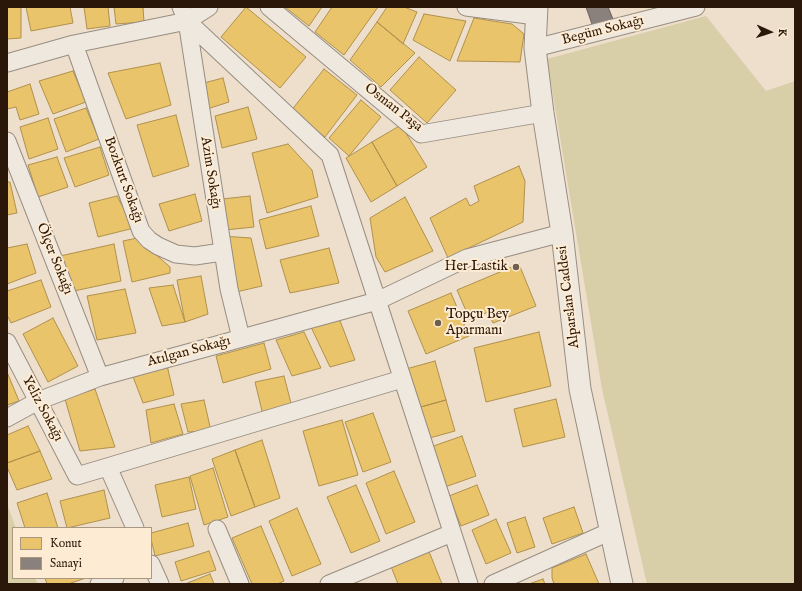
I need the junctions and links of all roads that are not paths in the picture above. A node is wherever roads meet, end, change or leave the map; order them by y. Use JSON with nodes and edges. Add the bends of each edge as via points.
{"nodes":[{"id":1,"x":209,"y":7,"type":"edge"},
{"id":2,"x":269,"y":7,"type":"edge"},
{"id":3,"x":466,"y":7,"type":"edge"},
{"id":4,"x":696,"y":7,"type":"edge"},
{"id":5,"x":536,"y":12,"type":"edge"},
{"id":6,"x":184,"y":14,"type":"edge"},
{"id":7,"x":74,"y":44,"type":"junction"},
{"id":8,"x":534,"y":48,"type":"junction"},
{"id":9,"x":7,"y":63,"type":"edge"},
{"id":10,"x":542,"y":113,"type":"junction"},
{"id":11,"x":7,"y":141,"type":"edge"},
{"id":12,"x":562,"y":233,"type":"junction"},
{"id":13,"x":222,"y":252,"type":"junction"},
{"id":14,"x":377,"y":301,"type":"junction"},
{"id":15,"x":241,"y":338,"type":"junction"},
{"id":16,"x":7,"y":344,"type":"edge"},
{"id":17,"x":100,"y":377,"type":"junction"},
{"id":18,"x":402,"y":379,"type":"junction"},
{"id":19,"x":38,"y":401,"type":"junction"},
{"id":20,"x":7,"y":418,"type":"edge"},
{"id":21,"x":108,"y":467,"type":"junction"},
{"id":22,"x":135,"y":527,"type":"edge"},
{"id":23,"x":217,"y":529,"type":"dead end"},
{"id":24,"x":611,"y":531,"type":"junction"},
{"id":25,"x":452,"y":533,"type":"junction"},
{"id":26,"x":152,"y":566,"type":"edge"},
{"id":27,"x":112,"y":579,"type":"edge"},
{"id":28,"x":99,"y":584,"type":"edge"},
{"id":29,"x":160,"y":584,"type":"edge"},
{"id":30,"x":240,"y":584,"type":"edge"},
{"id":31,"x":329,"y":584,"type":"edge"},
{"id":32,"x":469,"y":584,"type":"edge"},
{"id":33,"x":493,"y":584,"type":"edge"},
{"id":34,"x":622,"y":584,"type":"edge"}],
"edges":[{"from":1,"to":6,"type":"street"},
{"from":2,"to":10,"type":"street","name":"Osman Paşa","via":[[421,134]]},
{"from":3,"to":5,"type":"street"},
{"from":4,"to":8,"type":"street","name":"Begüm Sokağı"},
{"from":5,"to":8,"type":"street","name":"Alparslan Caddesi"},
{"from":6,"to":7,"type":"street"},
{"from":6,"to":13,"type":"street","name":"Azim Sokağı"},
{"from":6,"to":14,"type":"street","via":[[330,155]]},
{"from":7,"to":9,"type":"street"},
{"from":7,"to":13,"type":"street","name":"Bozkurt Sokağı","via":[[141,231],[158,246],[176,254],[195,256]]},
{"from":8,"to":10,"type":"street","name":"Alparslan Caddesi"},
{"from":10,"to":12,"type":"street","name":"Alparslan Caddesi"},
{"from":11,"to":17,"type":"street","name":"Ölçer Sokağı"},
{"from":12,"to":14,"type":"street","name":"Atılgan Sokağı","via":[[467,258]]},
{"from":12,"to":24,"type":"street","name":"Alparslan Caddesi","via":[[580,389]]},
{"from":13,"to":15,"type":"street","name":"Azim Sokağı"},
{"from":14,"to":15,"type":"street","name":"Atılgan Sokağı"},
{"from":14,"to":18,"type":"street"},
{"from":15,"to":17,"type":"street","name":"Atılgan Sokağı"},
{"from":16,"to":19,"type":"street","name":"Yeliz Sokağı"},
{"from":17,"to":19,"type":"street","name":"Atılgan Sokağı"},
{"from":18,"to":21,"type":"street"},
{"from":18,"to":25,"type":"street"},
{"from":19,"to":20,"type":"street","name":"Atılgan Sokağı"},
{"from":19,"to":21,"type":"street","name":"Yeliz Sokağı","via":[[77,476]]},
{"from":21,"to":22,"type":"street"},
{"from":23,"to":30,"type":"street"},
{"from":24,"to":33,"type":"street"},
{"from":24,"to":34,"type":"street","name":"Alparslan Caddesi"},
{"from":25,"to":31,"type":"street"},
{"from":25,"to":32,"type":"street"},
{"from":26,"to":29,"type":"street"},
{"from":27,"to":28,"type":"street"}]}
